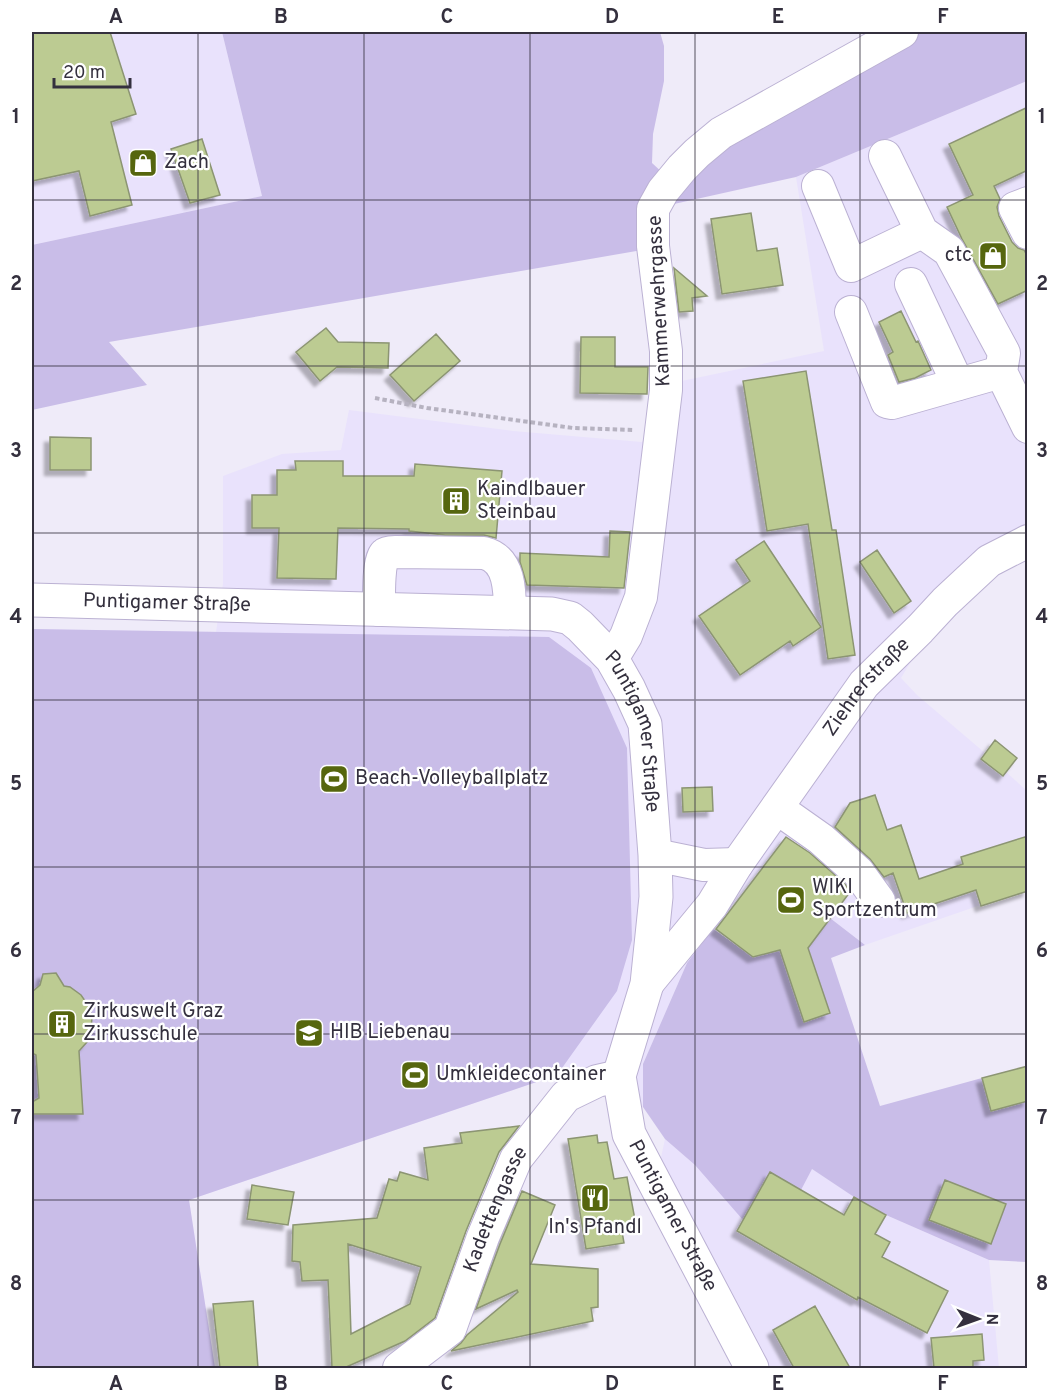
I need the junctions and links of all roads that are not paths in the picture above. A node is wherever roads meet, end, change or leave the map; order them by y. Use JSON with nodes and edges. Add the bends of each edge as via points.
{"nodes":[{"id":1,"x":902,"y":32,"type":"edge"},
{"id":2,"x":885,"y":156,"type":"dead end"},
{"id":3,"x":818,"y":186,"type":"dead end"},
{"id":4,"x":1028,"y":203,"type":"edge"},
{"id":5,"x":922,"y":232,"type":"junction"},
{"id":6,"x":1028,"y":233,"type":"edge"},
{"id":7,"x":911,"y":284,"type":"dead end"},
{"id":8,"x":851,"y":312,"type":"dead end"},
{"id":9,"x":1011,"y":356,"type":"edge"},
{"id":10,"x":958,"y":384,"type":"junction"},
{"id":11,"x":1028,"y":427,"type":"edge"},
{"id":12,"x":1028,"y":541,"type":"edge"},
{"id":13,"x":32,"y":600,"type":"edge"},
{"id":14,"x":379,"y":610,"type":"junction"},
{"id":15,"x":510,"y":613,"type":"junction"},
{"id":16,"x":612,"y":658,"type":"junction"},
{"id":17,"x":777,"y":808,"type":"junction"},
{"id":18,"x":655,"y":855,"type":"junction"},
{"id":19,"x":737,"y":864,"type":"junction"},
{"id":20,"x":879,"y":901,"type":"dead end"},
{"id":21,"x":647,"y":984,"type":"junction"},
{"id":22,"x":619,"y":1076,"type":"junction"},
{"id":23,"x":399,"y":1368,"type":"edge"},
{"id":24,"x":752,"y":1368,"type":"edge"}],
"edges":[{"from":1,"to":16,"type":"street","name":"Kammerwehrgasse","via":[[721,133],[696,153],[656,201],[653,246],[666,351],[666,390],[641,597],[626,636]]},
{"from":2,"to":5,"type":"street"},
{"from":3,"to":5,"type":"street","via":[[851,266]]},
{"from":4,"to":6,"type":"street","via":[[1015,208]]},
{"from":5,"to":9,"type":"street","via":[[949,250]]},
{"from":7,"to":10,"type":"street"},
{"from":8,"to":10,"type":"street","via":[[887,402]]},
{"from":9,"to":10,"type":"street"},
{"from":9,"to":11,"type":"street"},
{"from":12,"to":17,"type":"street","name":"Ziehrerstraße","via":[[989,561],[864,684]]},
{"from":13,"to":14,"type":"main road","name":"Puntigamer Straße"},
{"from":14,"to":15,"type":"main road","name":"Puntigamer Straße"},
{"from":14,"to":15,"type":"street","via":[[382,557],[386,553],[484,553],[499,561],[506,575]]},
{"from":15,"to":16,"type":"main road","name":"Puntigamer Straße","via":[[570,618]]},
{"from":16,"to":18,"type":"main road","name":"Puntigamer Straße","via":[[645,724]]},
{"from":17,"to":19,"type":"street","name":"Ziehrerstraße"},
{"from":17,"to":20,"type":"street","via":[[858,872]]},
{"from":18,"to":19,"type":"street","via":[[704,864]]},
{"from":18,"to":21,"type":"main road","name":"Puntigamer Straße","via":[[656,897]]},
{"from":19,"to":21,"type":"street","name":"Ziehrerstraße","via":[[712,905]]},
{"from":21,"to":22,"type":"main road","name":"Puntigamer Straße"},
{"from":22,"to":23,"type":"street","name":"Kadettengasse","via":[[597,1081],[566,1096],[516,1159],[450,1329]]},
{"from":22,"to":24,"type":"main road","name":"Puntigamer Straße","via":[[629,1134]]}]}
